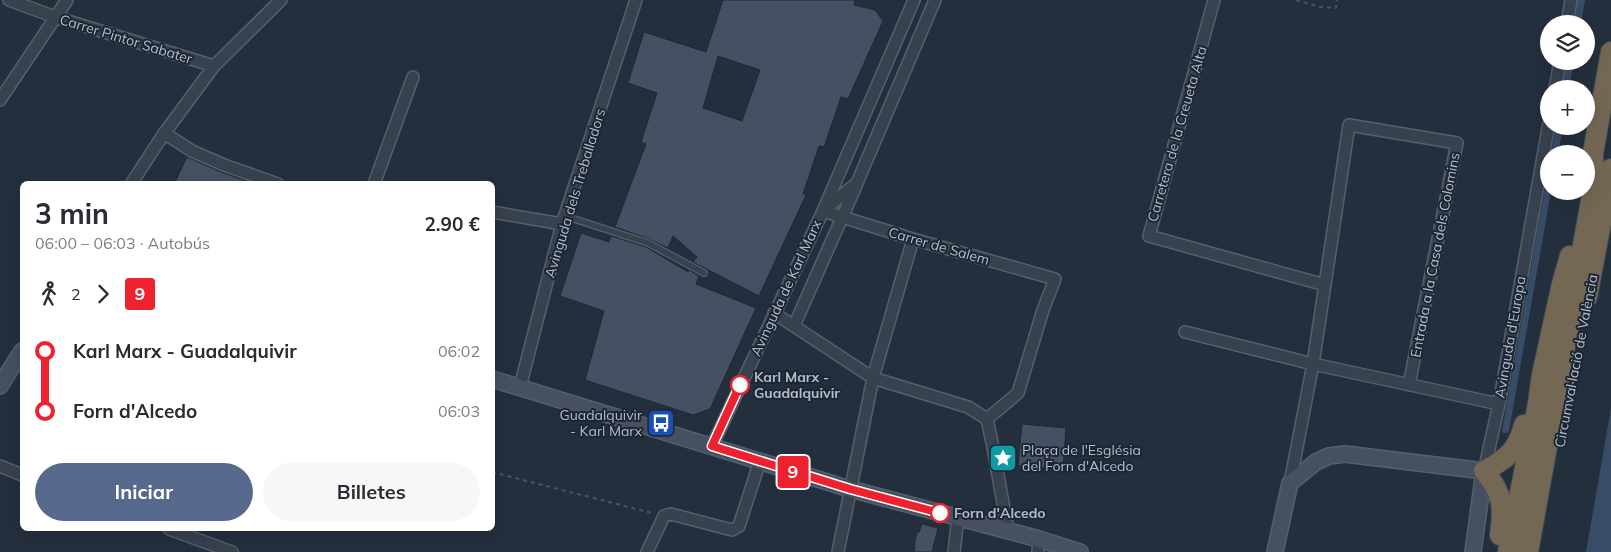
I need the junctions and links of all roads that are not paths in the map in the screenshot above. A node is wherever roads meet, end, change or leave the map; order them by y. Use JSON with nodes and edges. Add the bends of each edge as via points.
{"nodes":[{"id":1,"x":9,"y":0,"type":"edge"},
{"id":2,"x":67,"y":0,"type":"edge"},
{"id":3,"x":281,"y":0,"type":"edge"},
{"id":4,"x":636,"y":0,"type":"edge"},
{"id":5,"x":914,"y":0,"type":"edge"},
{"id":6,"x":935,"y":0,"type":"edge"},
{"id":7,"x":1214,"y":0,"type":"edge"},
{"id":8,"x":1571,"y":0,"type":"edge"},
{"id":9,"x":1568,"y":15,"type":"edge"},
{"id":10,"x":55,"y":17,"type":"junction"},
{"id":11,"x":1611,"y":52,"type":"edge"},
{"id":12,"x":214,"y":66,"type":"junction"},
{"id":13,"x":413,"y":77,"type":"dead end"},
{"id":14,"x":0,"y":100,"type":"edge"},
{"id":15,"x":164,"y":133,"type":"junction"},
{"id":16,"x":1547,"y":135,"type":"edge"},
{"id":17,"x":1594,"y":145,"type":"edge"},
{"id":18,"x":1611,"y":169,"type":"edge"},
{"id":19,"x":133,"y":181,"type":"edge"},
{"id":20,"x":269,"y":181,"type":"edge"},
{"id":21,"x":375,"y":181,"type":"edge"},
{"id":22,"x":858,"y":183,"type":"junction"},
{"id":23,"x":1580,"y":200,"type":"edge"},
{"id":24,"x":1591,"y":200,"type":"edge"},
{"id":25,"x":823,"y":211,"type":"junction"},
{"id":26,"x":495,"y":212,"type":"edge"},
{"id":27,"x":843,"y":217,"type":"junction"},
{"id":28,"x":564,"y":220,"type":"junction"},
{"id":29,"x":913,"y":239,"type":"junction"},
{"id":30,"x":704,"y":273,"type":"dead end"},
{"id":31,"x":1325,"y":285,"type":"junction"},
{"id":32,"x":774,"y":313,"type":"junction"},
{"id":33,"x":794,"y":326,"type":"junction"},
{"id":34,"x":1186,"y":332,"type":"dead end"},
{"id":35,"x":20,"y":354,"type":"edge"},
{"id":36,"x":1313,"y":364,"type":"junction"},
{"id":37,"x":1542,"y":375,"type":"junction"},
{"id":38,"x":873,"y":378,"type":"junction"},
{"id":39,"x":495,"y":380,"type":"edge"},
{"id":40,"x":1410,"y":385,"type":"junction"},
{"id":41,"x":0,"y":386,"type":"edge"},
{"id":42,"x":520,"y":388,"type":"junction"},
{"id":43,"x":1498,"y":404,"type":"junction"},
{"id":44,"x":986,"y":419,"type":"junction"},
{"id":45,"x":712,"y":446,"type":"junction"},
{"id":46,"x":760,"y":461,"type":"junction"},
{"id":47,"x":0,"y":466,"type":"edge"},
{"id":48,"x":1484,"y":471,"type":"junction"},
{"id":49,"x":20,"y":474,"type":"edge"},
{"id":50,"x":1290,"y":483,"type":"junction"},
{"id":51,"x":850,"y":489,"type":"junction"},
{"id":52,"x":958,"y":517,"type":"junction"},
{"id":53,"x":174,"y":531,"type":"edge"},
{"id":54,"x":1008,"y":531,"type":"junction"},
{"id":55,"x":1039,"y":546,"type":"edge"},
{"id":56,"x":232,"y":552,"type":"edge"},
{"id":57,"x":647,"y":552,"type":"edge"},
{"id":58,"x":838,"y":552,"type":"edge"},
{"id":59,"x":954,"y":552,"type":"edge"},
{"id":60,"x":1080,"y":552,"type":"edge"},
{"id":61,"x":1275,"y":552,"type":"edge"},
{"id":62,"x":1473,"y":552,"type":"edge"},
{"id":63,"x":1500,"y":552,"type":"edge"},
{"id":64,"x":1508,"y":552,"type":"edge"},
{"id":65,"x":1528,"y":552,"type":"edge"},
{"id":66,"x":1540,"y":552,"type":"edge"}],
"edges":[{"from":1,"to":10,"type":"street","name":"Carrer Pintor Sabater"},
{"from":2,"to":10,"type":"street"},
{"from":3,"to":12,"type":"street"},
{"from":4,"to":28,"type":"street","name":"Avinguda dels Treballadors"},
{"from":5,"to":25,"type":"street","name":"Avinguda de Karl Marx"},
{"from":6,"to":22,"type":"street","name":"Avinguda de Karl Marx"},
{"from":7,"to":31,"type":"street","name":"Carretera de la Creueta Alta","via":[[1149,236]]},
{"from":8,"to":9,"type":"street"},
{"from":10,"to":12,"type":"street","name":"Carrer Pintor Sabater"},
{"from":10,"to":14,"type":"street"},
{"from":11,"to":17,"type":"highway"},
{"from":12,"to":15,"type":"street"},
{"from":13,"to":21,"type":"street"},
{"from":15,"to":19,"type":"street"},
{"from":15,"to":20,"type":"street","via":[[224,165]]},
{"from":16,"to":43,"type":"street","name":"Avinguda d'Europa"},
{"from":18,"to":66,"type":"highway","name":"Circumval·lació de València"},
{"from":22,"to":25,"type":"street","name":"Avinguda de Karl Marx"},
{"from":22,"to":27,"type":"street","name":"Avinguda de Karl Marx"},
{"from":23,"to":37,"type":"highway","name":"Circumval·lació de València"},
{"from":24,"to":65,"type":"highway"},
{"from":25,"to":27,"type":"street","name":"Carrer de Salem"},
{"from":25,"to":32,"type":"street","name":"Avinguda de Karl Marx"},
{"from":26,"to":28,"type":"street"},
{"from":27,"to":29,"type":"street","name":"Carrer de Salem"},
{"from":27,"to":33,"type":"street","name":"Avinguda de Karl Marx"},
{"from":28,"to":30,"type":"lane","via":[[648,243]]},
{"from":28,"to":42,"type":"street","name":"Avinguda dels Treballadors"},
{"from":29,"to":38,"type":"street"},
{"from":29,"to":44,"type":"street","name":"Carrer de Salem","via":[[1055,279],[1018,393]]},
{"from":31,"to":36,"type":"street"},
{"from":31,"to":40,"type":"street","name":"Entrada a la Casa dels Colomins","via":[[1349,126],[1457,143]]},
{"from":32,"to":33,"type":"street"},
{"from":32,"to":45,"type":"street","name":"Avinguda de Karl Marx"},
{"from":33,"to":38,"type":"street"},
{"from":34,"to":36,"type":"street"},
{"from":35,"to":41,"type":"street"},
{"from":36,"to":40,"type":"street"},
{"from":36,"to":50,"type":"street"},
{"from":37,"to":48,"type":"highway","via":[[1514,450],[1503,461]]},
{"from":37,"to":64,"type":"highway","name":"Circumval·lació de València"},
{"from":38,"to":44,"type":"street","via":[[968,407]]},
{"from":38,"to":51,"type":"street"},
{"from":39,"to":42,"type":"street"},
{"from":40,"to":43,"type":"street"},
{"from":42,"to":45,"type":"street"},
{"from":43,"to":48,"type":"street","name":"Avinguda d'Europa"},
{"from":44,"to":54,"type":"street"},
{"from":45,"to":46,"type":"street"},
{"from":46,"to":51,"type":"street"},
{"from":46,"to":57,"type":"street","via":[[740,526],[732,530],[671,514],[664,516]]},
{"from":47,"to":49,"type":"street"},
{"from":48,"to":50,"type":"street","via":[[1345,454],[1316,462]]},
{"from":48,"to":62,"type":"street","name":"Avinguda d'Europa"},
{"from":48,"to":63,"type":"highway","via":[[1500,496],[1503,514]]},
{"from":50,"to":61,"type":"street"},
{"from":51,"to":52,"type":"street"},
{"from":51,"to":58,"type":"street"},
{"from":52,"to":54,"type":"street"},
{"from":52,"to":59,"type":"street"},
{"from":53,"to":56,"type":"street"},
{"from":54,"to":55,"type":"street"},
{"from":55,"to":60,"type":"street"}]}
